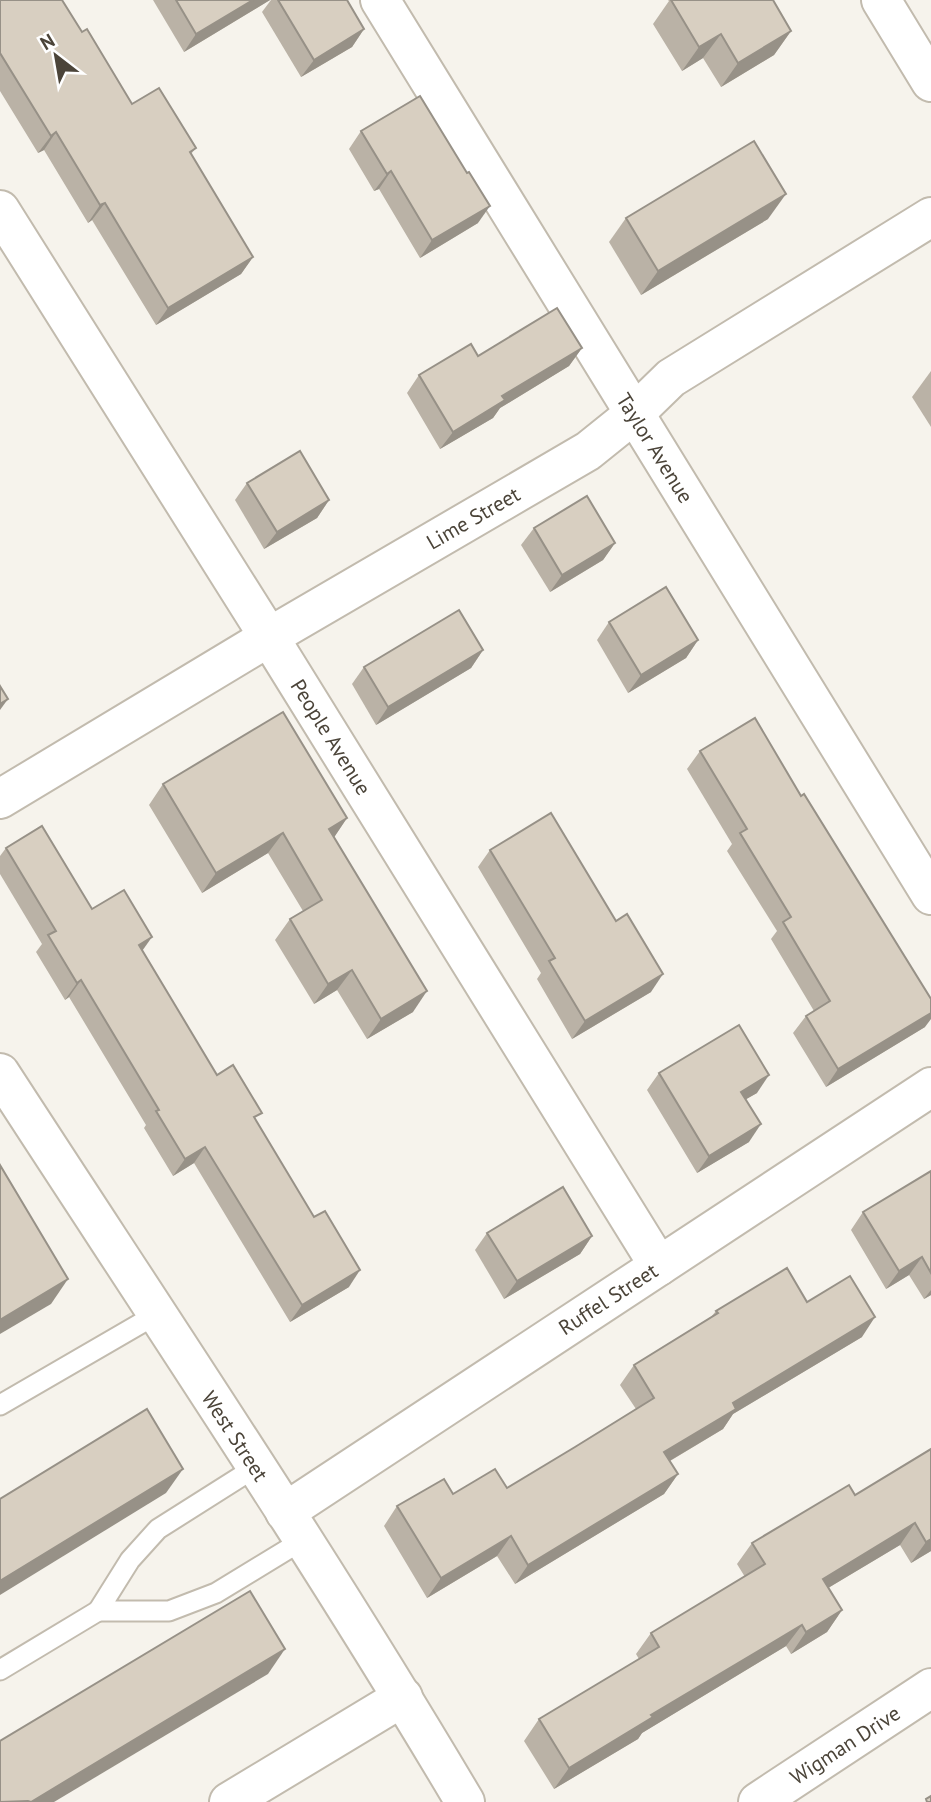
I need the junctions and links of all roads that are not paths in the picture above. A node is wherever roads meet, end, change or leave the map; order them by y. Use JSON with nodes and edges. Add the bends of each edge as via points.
{"nodes":[{"id":1,"x":380,"y":0,"type":"edge"},
{"id":2,"x":881,"y":0,"type":"edge"},
{"id":3,"x":931,"y":82,"type":"edge"},
{"id":4,"x":0,"y":210,"type":"edge"},
{"id":5,"x":931,"y":217,"type":"edge"},
{"id":6,"x":634,"y":414,"type":"junction"},
{"id":7,"x":269,"y":637,"type":"junction"},
{"id":8,"x":0,"y":799,"type":"edge"},
{"id":9,"x":931,"y":895,"type":"edge"},
{"id":10,"x":0,"y":1073,"type":"edge"},
{"id":11,"x":931,"y":1087,"type":"edge"},
{"id":12,"x":659,"y":1266,"type":"junction"},
{"id":13,"x":157,"y":1314,"type":"junction"},
{"id":14,"x":0,"y":1405,"type":"edge"},
{"id":15,"x":256,"y":1467,"type":"junction"},
{"id":16,"x":294,"y":1526,"type":"junction"},
{"id":17,"x":98,"y":1611,"type":"junction"},
{"id":18,"x":0,"y":1670,"type":"edge"},
{"id":19,"x":931,"y":1688,"type":"edge"},
{"id":20,"x":402,"y":1697,"type":"junction"},
{"id":21,"x":229,"y":1802,"type":"edge"},
{"id":22,"x":465,"y":1802,"type":"edge"},
{"id":23,"x":758,"y":1802,"type":"edge"}],
"edges":[{"from":1,"to":6,"type":"street","name":"Taylor Avenue"},
{"from":2,"to":3,"type":"street"},
{"from":4,"to":7,"type":"street","name":"People Avenue"},
{"from":5,"to":6,"type":"street","name":"Lime Street","via":[[671,378]]},
{"from":6,"to":7,"type":"street","name":"Lime Street","via":[[588,451]]},
{"from":6,"to":9,"type":"street","name":"Taylor Avenue"},
{"from":7,"to":8,"type":"street","name":"Lime Street"},
{"from":7,"to":12,"type":"street","name":"People Avenue"},
{"from":10,"to":13,"type":"street","name":"West Street"},
{"from":11,"to":12,"type":"street","name":"Ruffel Street"},
{"from":12,"to":16,"type":"street","name":"Ruffel Street"},
{"from":13,"to":14,"type":"lane"},
{"from":13,"to":15,"type":"street","name":"West Street"},
{"from":15,"to":16,"type":"street","name":"West Street"},
{"from":15,"to":17,"type":"lane","via":[[158,1529],[130,1560]]},
{"from":16,"to":17,"type":"lane","via":[[216,1593],[169,1611]]},
{"from":16,"to":20,"type":"street","name":"West Street"},
{"from":17,"to":18,"type":"lane"},
{"from":19,"to":23,"type":"street","name":"Wigman Drive"},
{"from":20,"to":21,"type":"street"},
{"from":20,"to":22,"type":"street","name":"West Street"}]}
